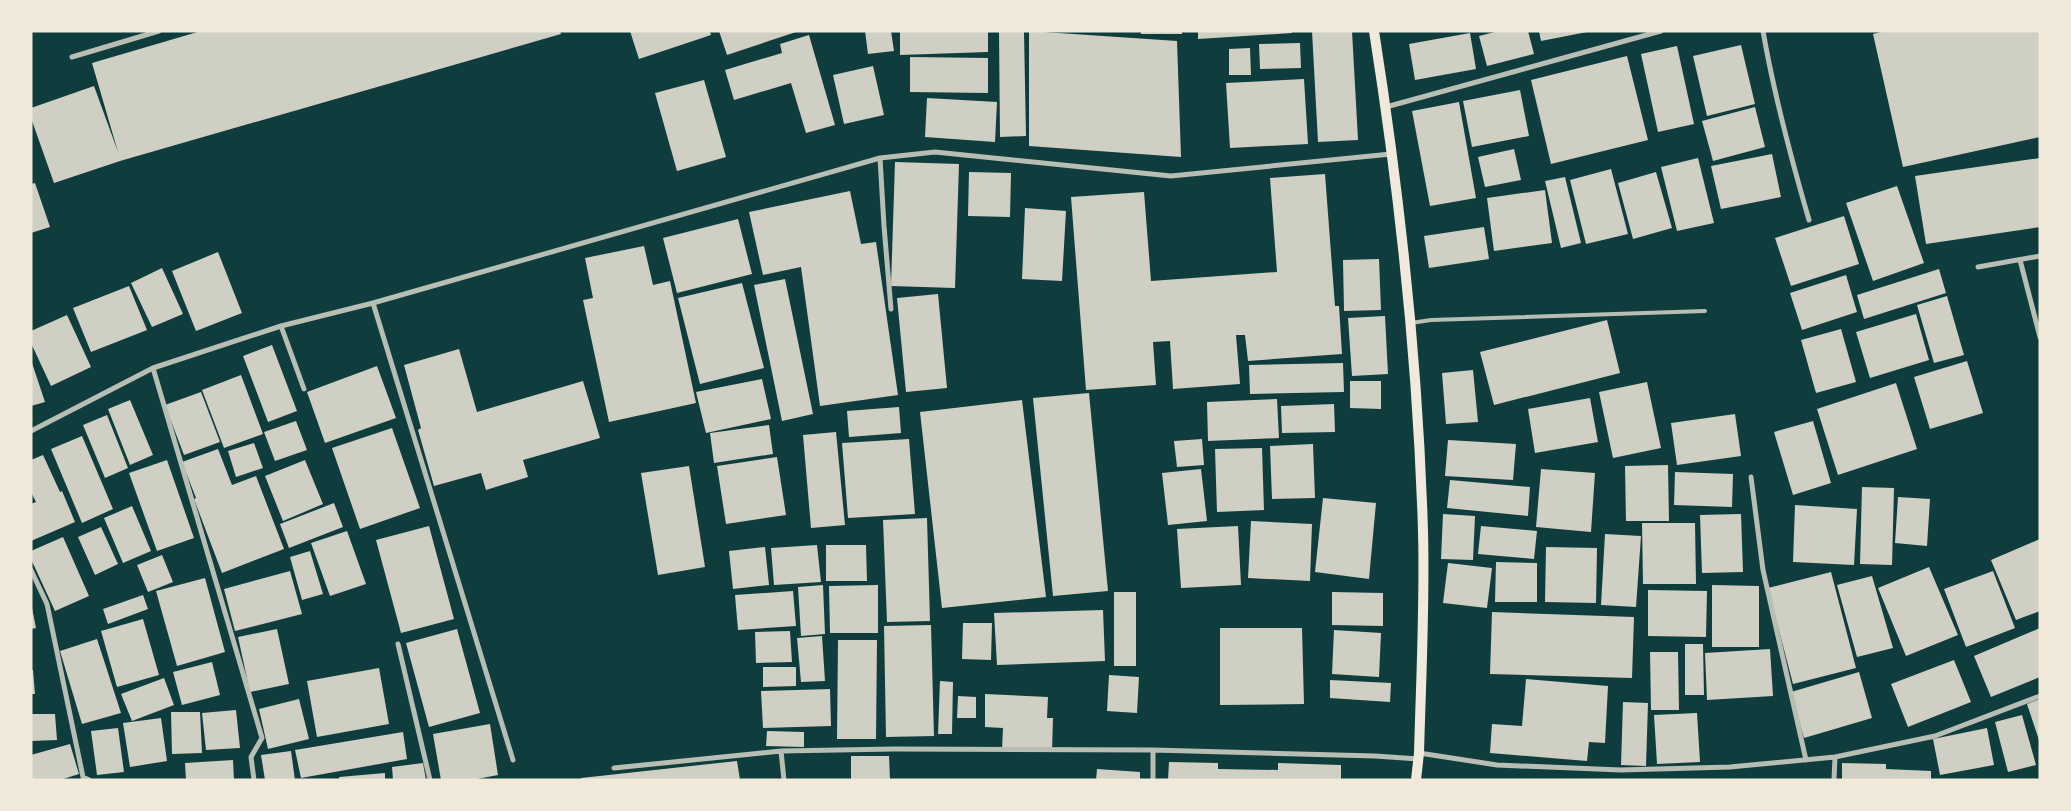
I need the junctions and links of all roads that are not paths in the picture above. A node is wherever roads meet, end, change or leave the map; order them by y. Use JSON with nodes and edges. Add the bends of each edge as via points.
{"nodes":[{"id":1,"x":159,"y":31,"type":"edge"},
{"id":2,"x":1374,"y":31,"type":"edge"},
{"id":3,"x":1661,"y":31,"type":"edge"},
{"id":4,"x":1763,"y":31,"type":"edge"},
{"id":5,"x":72,"y":57,"type":"dead end"},
{"id":6,"x":1386,"y":107,"type":"junction"},
{"id":7,"x":1391,"y":154,"type":"junction"},
{"id":8,"x":880,"y":158,"type":"junction"},
{"id":9,"x":1809,"y":220,"type":"dead end"},
{"id":10,"x":2040,"y":256,"type":"edge"},
{"id":11,"x":2020,"y":260,"type":"junction"},
{"id":12,"x":1978,"y":267,"type":"dead end"},
{"id":13,"x":373,"y":303,"type":"junction"},
{"id":14,"x":891,"y":309,"type":"dead end"},
{"id":15,"x":1704,"y":310,"type":"dead end"},
{"id":16,"x":1411,"y":323,"type":"junction"},
{"id":17,"x":281,"y":326,"type":"junction"},
{"id":18,"x":2040,"y":337,"type":"edge"},
{"id":19,"x":153,"y":368,"type":"junction"},
{"id":20,"x":304,"y":389,"type":"dead end"},
{"id":21,"x":31,"y":431,"type":"edge"},
{"id":22,"x":1751,"y":478,"type":"dead end"},
{"id":23,"x":31,"y":570,"type":"edge"},
{"id":24,"x":398,"y":644,"type":"dead end"},
{"id":25,"x":2040,"y":696,"type":"edge"},
{"id":26,"x":1153,"y":750,"type":"junction"},
{"id":27,"x":781,"y":752,"type":"junction"},
{"id":28,"x":1419,"y":756,"type":"junction"},
{"id":29,"x":1836,"y":757,"type":"junction"},
{"id":30,"x":513,"y":760,"type":"dead end"},
{"id":31,"x":1806,"y":760,"type":"junction"},
{"id":32,"x":614,"y":768,"type":"dead end"},
{"id":33,"x":89,"y":780,"type":"edge"},
{"id":34,"x":254,"y":780,"type":"edge"},
{"id":35,"x":430,"y":780,"type":"edge"},
{"id":36,"x":784,"y":780,"type":"edge"},
{"id":37,"x":1153,"y":780,"type":"edge"},
{"id":38,"x":1416,"y":780,"type":"edge"},
{"id":39,"x":1834,"y":780,"type":"edge"}],
"edges":[{"from":1,"to":5,"type":"street"},
{"from":2,"to":6,"type":"main road"},
{"from":3,"to":6,"type":"street"},
{"from":4,"to":9,"type":"street"},
{"from":6,"to":7,"type":"main road"},
{"from":7,"to":8,"type":"street","via":[[1172,176],[935,152]]},
{"from":7,"to":16,"type":"main road"},
{"from":8,"to":13,"type":"street"},
{"from":8,"to":14,"type":"street"},
{"from":10,"to":11,"type":"street"},
{"from":11,"to":12,"type":"street"},
{"from":11,"to":18,"type":"street"},
{"from":13,"to":17,"type":"street"},
{"from":13,"to":30,"type":"street"},
{"from":15,"to":16,"type":"lane"},
{"from":16,"to":28,"type":"main road","via":[[1422,531]]},
{"from":17,"to":19,"type":"street"},
{"from":17,"to":20,"type":"street"},
{"from":19,"to":21,"type":"street"},
{"from":19,"to":34,"type":"street","via":[[262,738],[252,757]]},
{"from":22,"to":31,"type":"street","via":[[1763,570]]},
{"from":23,"to":33,"type":"street","via":[[47,604],[83,777]]},
{"from":24,"to":35,"type":"street"},
{"from":25,"to":29,"type":"street","via":[[1935,736]]},
{"from":26,"to":27,"type":"street"},
{"from":26,"to":28,"type":"street"},
{"from":26,"to":37,"type":"street"},
{"from":27,"to":32,"type":"street"},
{"from":27,"to":36,"type":"street"},
{"from":28,"to":31,"type":"street","via":[[1497,765],[1621,770],[1730,767]]},
{"from":28,"to":38,"type":"main road"},
{"from":29,"to":31,"type":"street"},
{"from":29,"to":39,"type":"street"}]}
